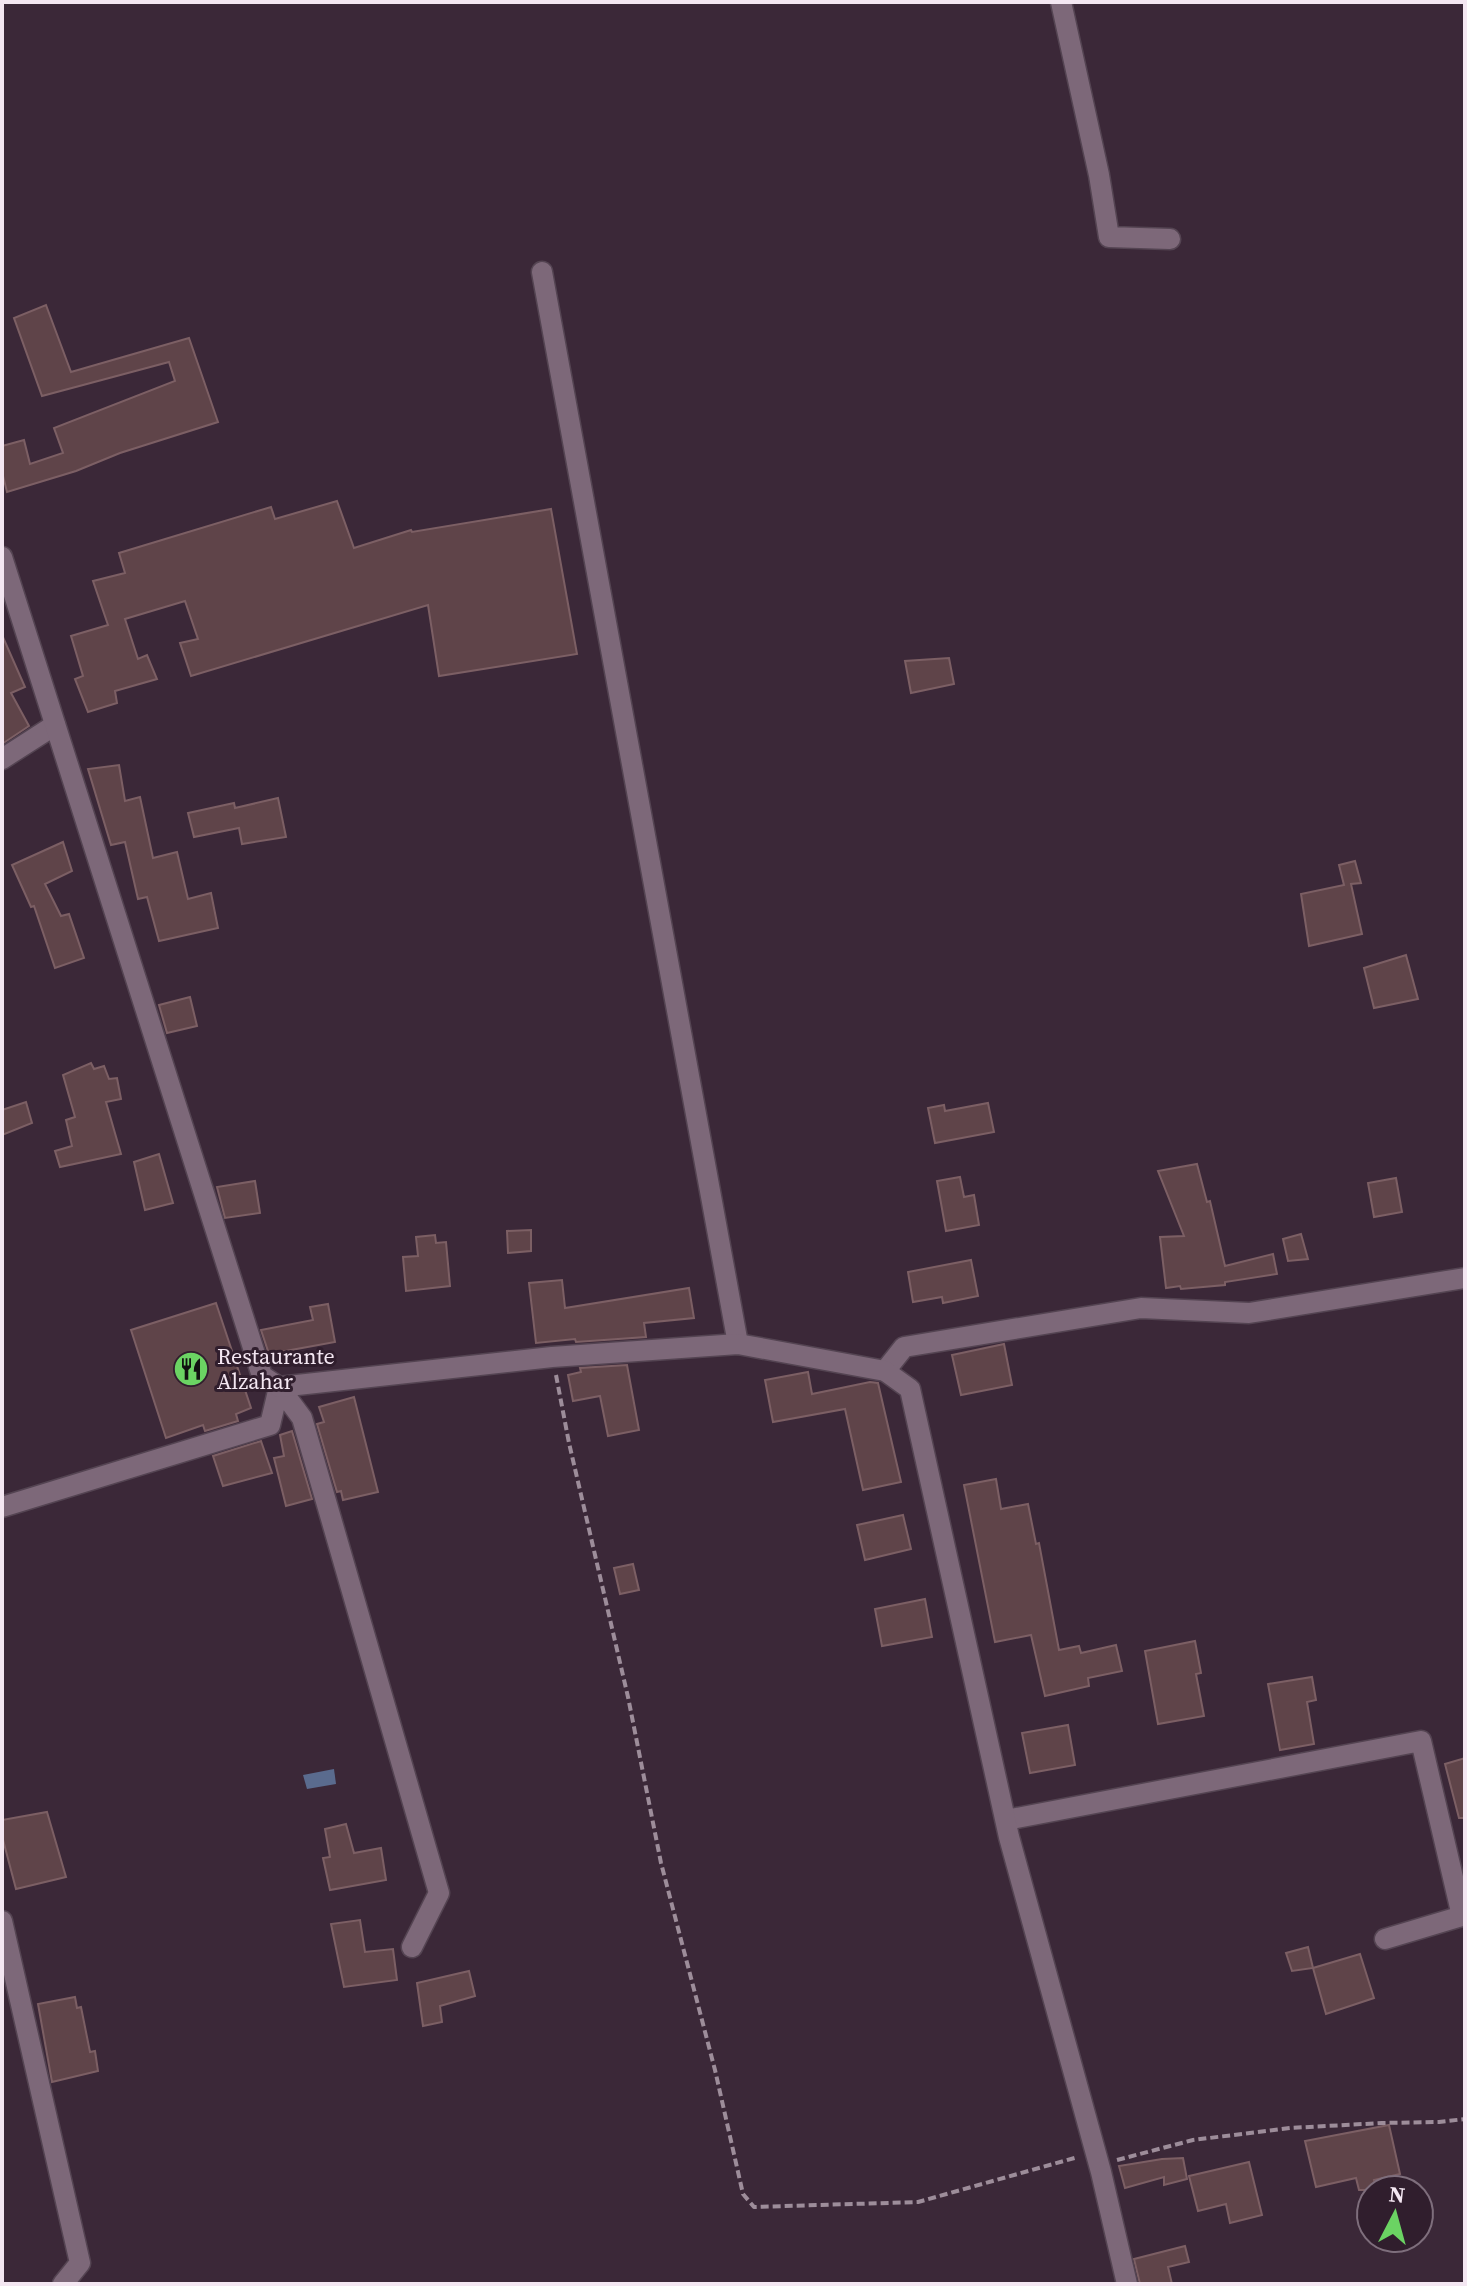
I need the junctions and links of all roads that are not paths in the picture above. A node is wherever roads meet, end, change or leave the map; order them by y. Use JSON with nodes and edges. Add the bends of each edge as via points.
{"nodes":[{"id":1,"x":1061,"y":2,"type":"edge"},
{"id":2,"x":1170,"y":239,"type":"dead end"},
{"id":3,"x":542,"y":272,"type":"dead end"},
{"id":4,"x":2,"y":557,"type":"edge"},
{"id":5,"x":55,"y":725,"type":"junction"},
{"id":6,"x":2,"y":759,"type":"edge"},
{"id":7,"x":1465,"y":1278,"type":"edge"},
{"id":8,"x":738,"y":1344,"type":"junction"},
{"id":9,"x":885,"y":1371,"type":"junction"},
{"id":10,"x":279,"y":1387,"type":"junction"},
{"id":11,"x":2,"y":1507,"type":"edge"},
{"id":12,"x":1006,"y":1820,"type":"junction"},
{"id":13,"x":2,"y":1921,"type":"edge"},
{"id":14,"x":1385,"y":1939,"type":"dead end"},
{"id":15,"x":412,"y":1947,"type":"dead end"},
{"id":16,"x":63,"y":2284,"type":"edge"},
{"id":17,"x":1127,"y":2284,"type":"edge"}],
"edges":[{"from":1,"to":2,"type":"street","via":[[1109,237]]},
{"from":3,"to":8,"type":"street"},
{"from":4,"to":5,"type":"street"},
{"from":5,"to":6,"type":"street"},
{"from":5,"to":10,"type":"street","via":[[262,1376]]},
{"from":7,"to":9,"type":"street","via":[[1249,1313],[1141,1308],[904,1347]]},
{"from":8,"to":9,"type":"street"},
{"from":8,"to":10,"type":"street","via":[[552,1357]]},
{"from":9,"to":12,"type":"street","via":[[910,1389]]},
{"from":10,"to":11,"type":"street","via":[[270,1425]]},
{"from":10,"to":15,"type":"street","via":[[302,1418],[439,1893]]},
{"from":12,"to":14,"type":"street","via":[[1421,1741],[1462,1916]]},
{"from":12,"to":17,"type":"street"},
{"from":13,"to":16,"type":"street","via":[[80,2263]]}]}
